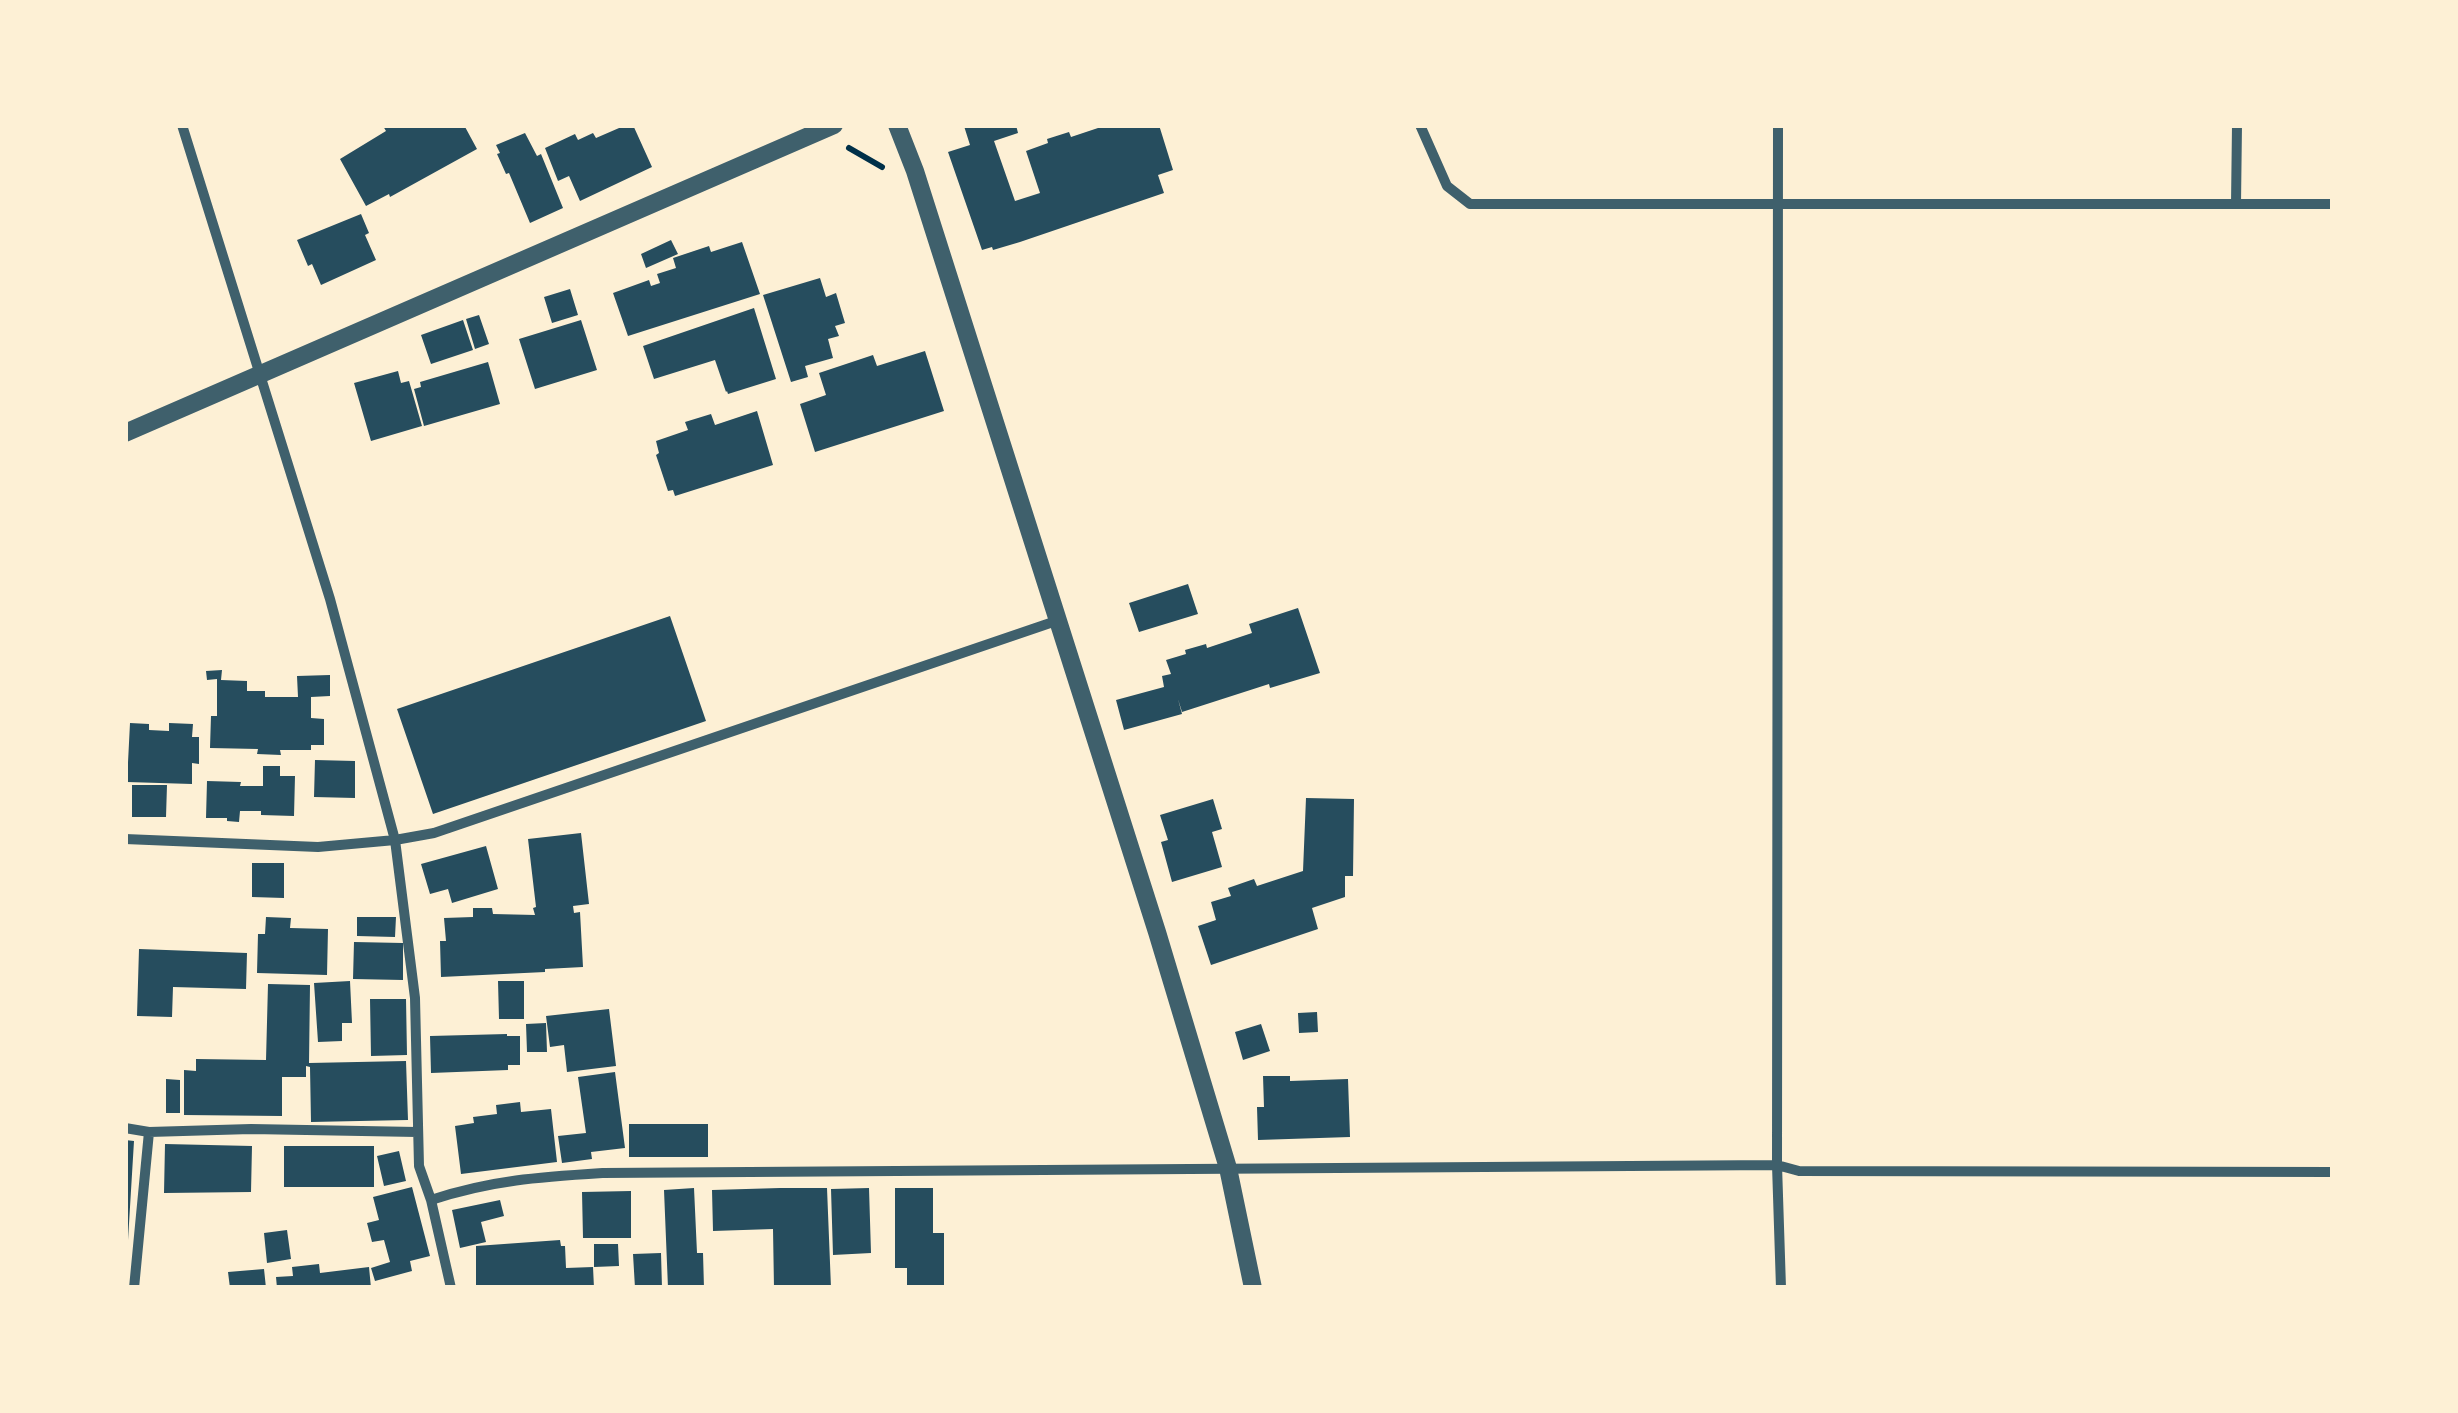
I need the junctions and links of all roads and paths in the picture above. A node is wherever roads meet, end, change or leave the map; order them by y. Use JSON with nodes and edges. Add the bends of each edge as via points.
{"nodes":[{"id":1,"x":182,"y":125,"type":"edge"},
{"id":2,"x":897,"y":125,"type":"edge"},
{"id":3,"x":1420,"y":125,"type":"edge"},
{"id":4,"x":1778,"y":125,"type":"edge"},
{"id":5,"x":2236,"y":125,"type":"edge"},
{"id":6,"x":839,"y":131,"type":"edge"},
{"id":7,"x":886,"y":169,"type":"dead end"},
{"id":8,"x":1778,"y":203,"type":"junction"},
{"id":9,"x":2236,"y":204,"type":"junction"},
{"id":10,"x":2333,"y":204,"type":"edge"},
{"id":11,"x":259,"y":374,"type":"junction"},
{"id":12,"x":125,"y":432,"type":"edge"},
{"id":13,"x":1059,"y":620,"type":"junction"},
{"id":14,"x":125,"y":839,"type":"edge"},
{"id":15,"x":395,"y":840,"type":"junction"},
{"id":16,"x":125,"y":1128,"type":"edge"},
{"id":17,"x":149,"y":1132,"type":"junction"},
{"id":18,"x":418,"y":1132,"type":"junction"},
{"id":19,"x":1776,"y":1166,"type":"junction"},
{"id":20,"x":1228,"y":1168,"type":"junction"},
{"id":21,"x":2333,"y":1172,"type":"edge"},
{"id":22,"x":432,"y":1200,"type":"junction"},
{"id":23,"x":134,"y":1288,"type":"edge"},
{"id":24,"x":451,"y":1288,"type":"edge"},
{"id":25,"x":1253,"y":1288,"type":"edge"},
{"id":26,"x":1781,"y":1288,"type":"edge"}],
"edges":[{"from":1,"to":11,"type":"street"},
{"from":2,"to":13,"type":"street"},
{"from":3,"to":8,"type":"street","via":[[1447,186],[1470,204]]},
{"from":4,"to":8,"type":"street"},
{"from":5,"to":9,"type":"street"},
{"from":6,"to":7,"type":"path","via":[[850,150]]},
{"from":6,"to":11,"type":"street"},
{"from":8,"to":9,"type":"street"},
{"from":8,"to":19,"type":"street"},
{"from":9,"to":10,"type":"street"},
{"from":11,"to":12,"type":"street"},
{"from":11,"to":15,"type":"street","via":[[330,599]]},
{"from":13,"to":15,"type":"street","via":[[478,820]]},
{"from":13,"to":20,"type":"street"},
{"from":14,"to":15,"type":"street","via":[[318,847]]},
{"from":15,"to":18,"type":"street","via":[[415,998]]},
{"from":16,"to":17,"type":"street"},
{"from":17,"to":18,"type":"street"},
{"from":17,"to":23,"type":"street"},
{"from":18,"to":22,"type":"street","via":[[419,1166]]},
{"from":19,"to":20,"type":"street"},
{"from":19,"to":21,"type":"street"},
{"from":19,"to":26,"type":"street"},
{"from":20,"to":22,"type":"street","via":[[603,1173],[516,1179]]},
{"from":20,"to":25,"type":"street"},
{"from":22,"to":24,"type":"street"}]}
